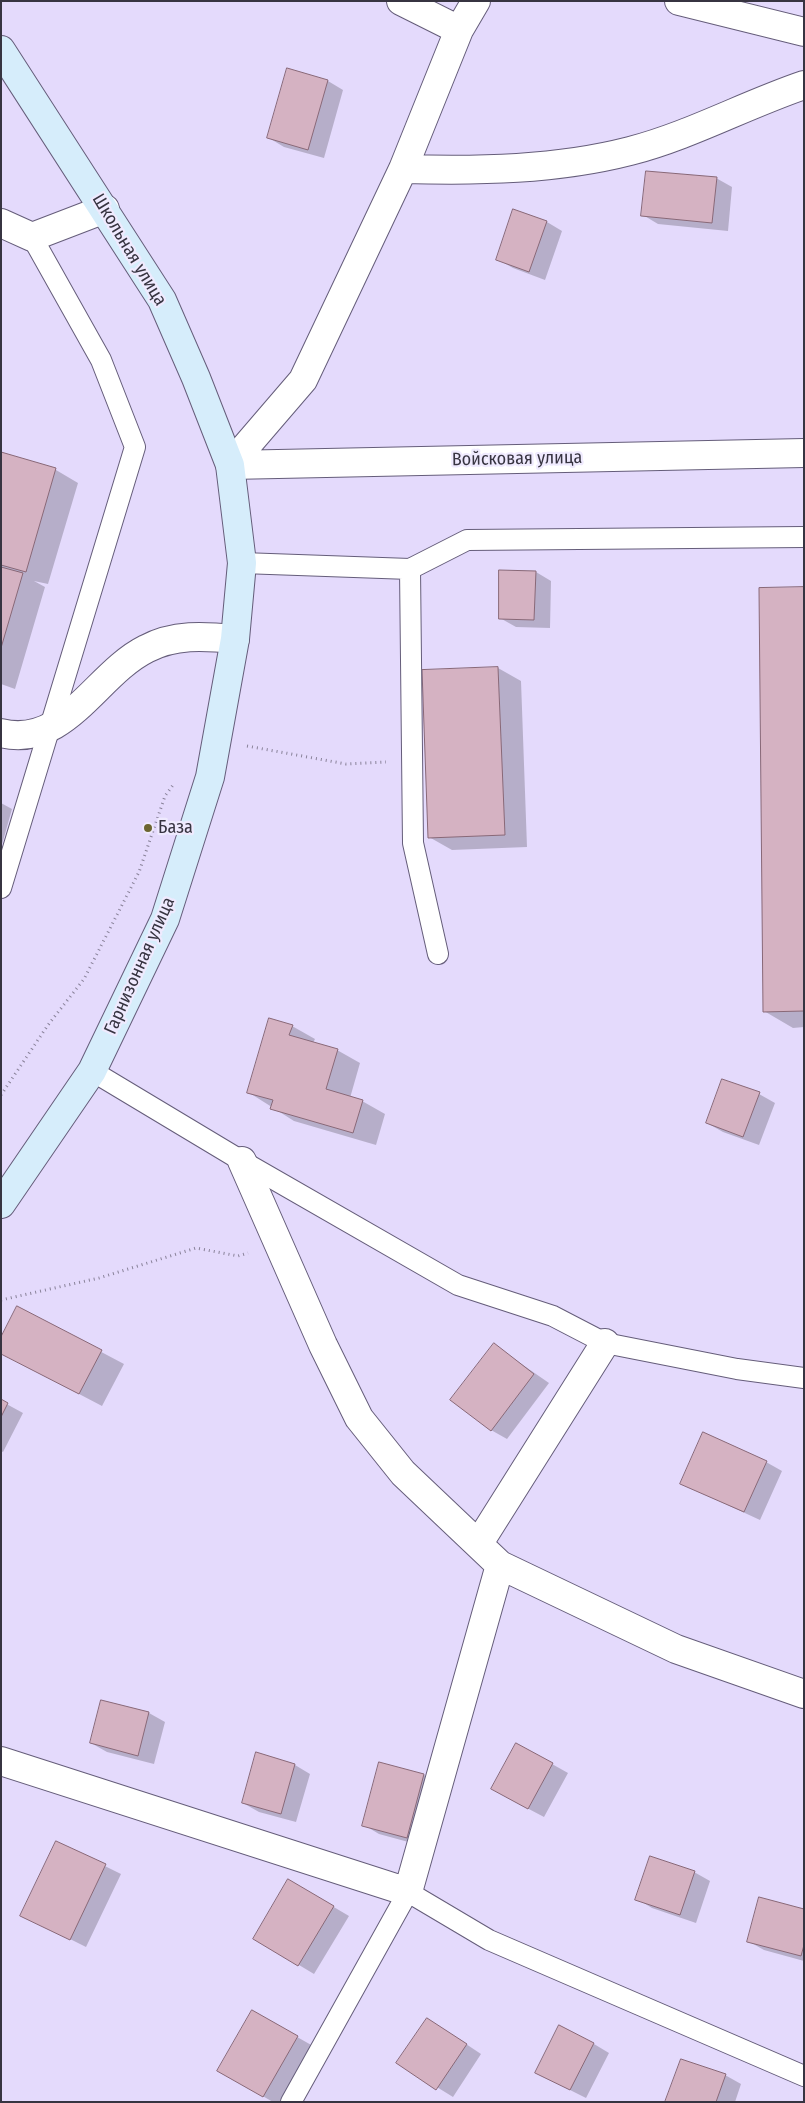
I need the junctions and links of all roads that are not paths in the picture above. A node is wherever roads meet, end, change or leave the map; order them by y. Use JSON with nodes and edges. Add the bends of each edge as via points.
{"nodes":[{"id":1,"x":401,"y":1,"type":"edge"},
{"id":2,"x":476,"y":1,"type":"edge"},
{"id":3,"x":679,"y":1,"type":"edge"},
{"id":4,"x":459,"y":30,"type":"junction"},
{"id":5,"x":804,"y":32,"type":"edge"},
{"id":6,"x":1,"y":50,"type":"edge"},
{"id":7,"x":804,"y":85,"type":"edge"},
{"id":8,"x":403,"y":169,"type":"junction"},
{"id":9,"x":105,"y":209,"type":"junction"},
{"id":10,"x":1,"y":223,"type":"edge"},
{"id":11,"x":32,"y":237,"type":"junction"},
{"id":12,"x":804,"y":453,"type":"edge"},
{"id":13,"x":230,"y":465,"type":"junction"},
{"id":14,"x":804,"y":537,"type":"edge"},
{"id":15,"x":242,"y":563,"type":"junction"},
{"id":16,"x":410,"y":569,"type":"junction"},
{"id":17,"x":235,"y":639,"type":"junction"},
{"id":18,"x":50,"y":727,"type":"junction"},
{"id":19,"x":1,"y":733,"type":"edge"},
{"id":20,"x":1,"y":888,"type":"edge"},
{"id":21,"x":438,"y":954,"type":"dead end"},
{"id":22,"x":92,"y":1071,"type":"junction"},
{"id":23,"x":242,"y":1162,"type":"junction"},
{"id":24,"x":1,"y":1204,"type":"edge"},
{"id":25,"x":605,"y":1343,"type":"junction"},
{"id":26,"x":804,"y":1378,"type":"edge"},
{"id":27,"x":479,"y":1543,"type":"junction"},
{"id":28,"x":500,"y":1565,"type":"junction"},
{"id":29,"x":804,"y":1694,"type":"edge"},
{"id":30,"x":1,"y":1761,"type":"edge"},
{"id":31,"x":408,"y":1892,"type":"junction"},
{"id":32,"x":804,"y":2076,"type":"edge"},
{"id":33,"x":291,"y":2102,"type":"edge"}],
"edges":[{"from":1,"to":4,"type":"street"},
{"from":2,"to":4,"type":"street"},
{"from":3,"to":5,"type":"street"},
{"from":4,"to":8,"type":"street"},
{"from":6,"to":9,"type":"street","name":"Школьная улица"},
{"from":7,"to":8,"type":"street","via":[[630,151],[566,163],[478,171]]},
{"from":8,"to":13,"type":"street","via":[[303,380]]},
{"from":9,"to":11,"type":"street"},
{"from":9,"to":13,"type":"street","name":"Школьная улица","via":[[162,300]]},
{"from":10,"to":11,"type":"street"},
{"from":11,"to":18,"type":"lane","via":[[101,360],[135,447]]},
{"from":12,"to":13,"type":"street","name":"Войсковая улица"},
{"from":13,"to":15,"type":"street","name":"Гарнизонная улица"},
{"from":14,"to":16,"type":"lane","via":[[467,540]]},
{"from":15,"to":16,"type":"lane"},
{"from":15,"to":17,"type":"street","name":"Гарнизонная улица"},
{"from":16,"to":21,"type":"lane","via":[[413,843]]},
{"from":17,"to":18,"type":"street","via":[[195,636],[172,639],[145,649],[86,701]]},
{"from":17,"to":22,"type":"street","name":"Гарнизонная улица","via":[[210,776],[165,918]]},
{"from":18,"to":19,"type":"street","via":[[39,734],[15,737]]},
{"from":18,"to":20,"type":"lane"},
{"from":22,"to":23,"type":"lane"},
{"from":22,"to":24,"type":"street","name":"Гарнизонная улица"},
{"from":23,"to":25,"type":"lane","via":[[458,1286],[553,1316]]},
{"from":23,"to":27,"type":"street","via":[[359,1418],[403,1473]]},
{"from":25,"to":26,"type":"lane","via":[[737,1369]]},
{"from":25,"to":27,"type":"street"},
{"from":27,"to":28,"type":"street"},
{"from":28,"to":29,"type":"street","via":[[676,1649]]},
{"from":28,"to":31,"type":"street"},
{"from":30,"to":31,"type":"street"},
{"from":31,"to":32,"type":"lane","via":[[489,1940]]},
{"from":31,"to":33,"type":"lane"}]}
